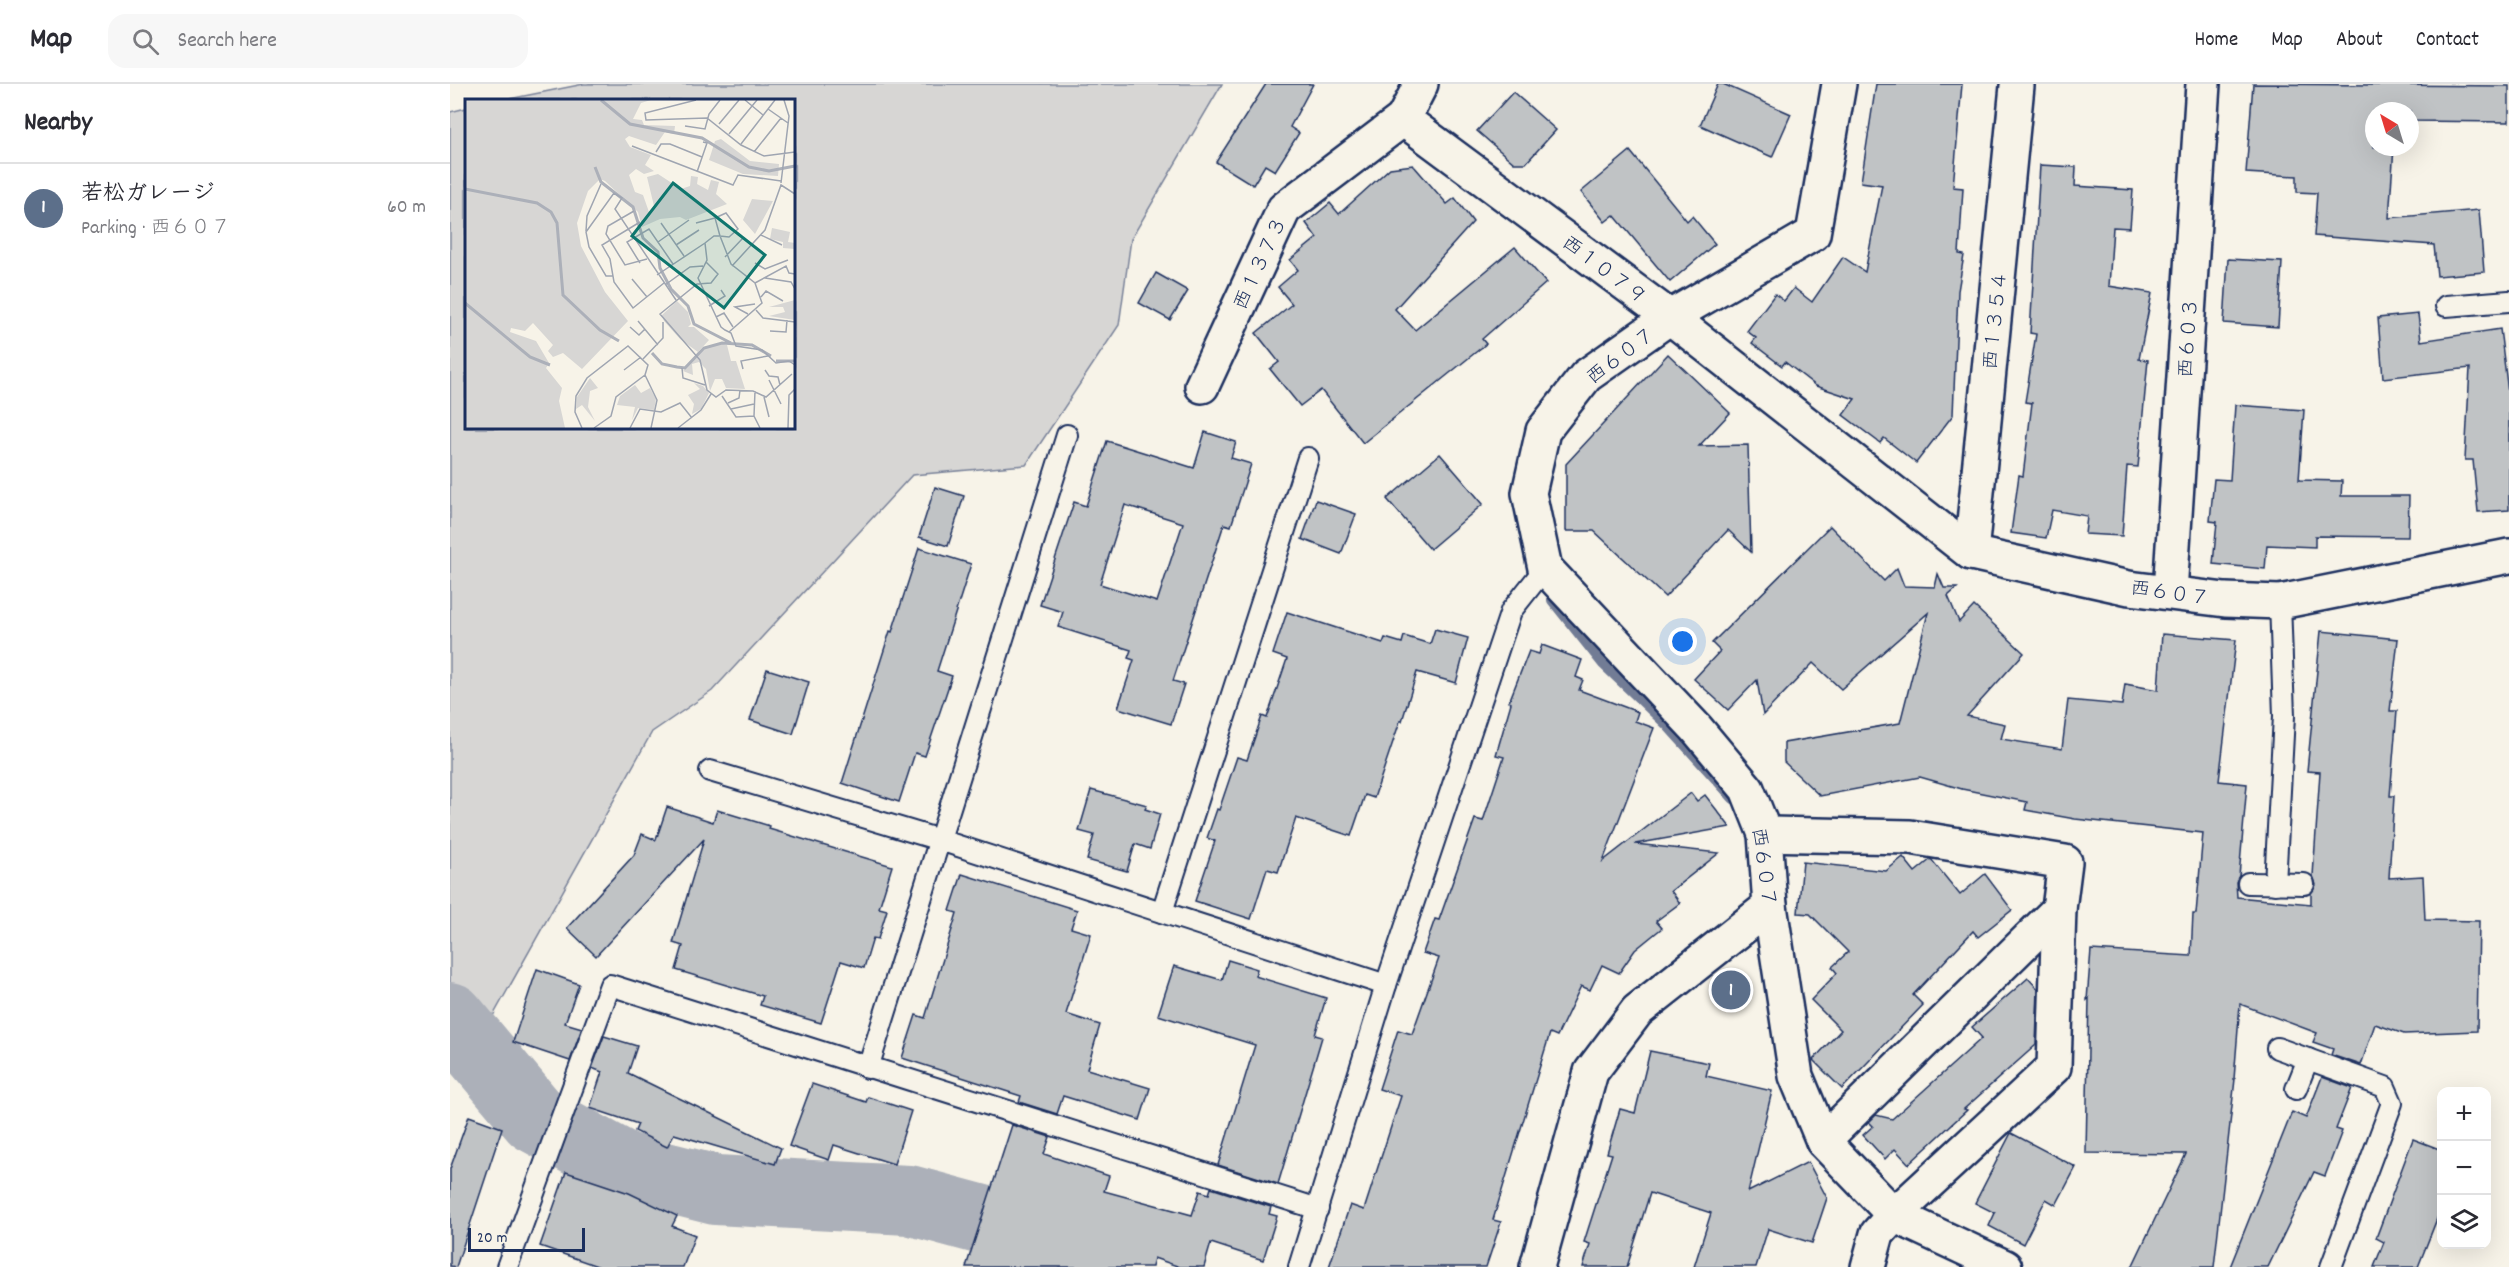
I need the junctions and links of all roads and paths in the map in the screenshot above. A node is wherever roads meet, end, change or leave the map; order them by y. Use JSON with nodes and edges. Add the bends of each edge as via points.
{"nodes":[{"id":1,"x":1421,"y":84,"type":"edge"},
{"id":2,"x":1839,"y":84,"type":"edge"},
{"id":3,"x":2203,"y":84,"type":"edge"},
{"id":4,"x":2017,"y":86,"type":"dead end"},
{"id":5,"x":1402,"y":119,"type":"junction"},
{"id":6,"x":2509,"y":301,"type":"edge"},
{"id":7,"x":2446,"y":306,"type":"dead end"},
{"id":8,"x":1670,"y":317,"type":"junction"},
{"id":9,"x":1202,"y":386,"type":"dead end"},
{"id":10,"x":1067,"y":435,"type":"dead end"},
{"id":11,"x":1308,"y":458,"type":"dead end"},
{"id":12,"x":1971,"y":553,"type":"junction"},
{"id":13,"x":2509,"y":556,"type":"edge"},
{"id":14,"x":1545,"y":568,"type":"junction"},
{"id":15,"x":2170,"y":592,"type":"junction"},
{"id":16,"x":2280,"y":602,"type":"junction"},
{"id":17,"x":710,"y":771,"type":"dead end"},
{"id":18,"x":1765,"y":834,"type":"junction"},
{"id":19,"x":940,"y":840,"type":"junction"},
{"id":20,"x":2248,"y":883,"type":"dead end"},
{"id":21,"x":2275,"y":884,"type":"junction"},
{"id":22,"x":2304,"y":884,"type":"dead end"},
{"id":23,"x":1770,"y":906,"type":"junction"},
{"id":24,"x":2060,"y":909,"type":"junction"},
{"id":25,"x":1162,"y":912,"type":"junction"},
{"id":26,"x":1386,"y":985,"type":"junction"},
{"id":27,"x":2277,"y":1048,"type":"dead end"},
{"id":28,"x":2308,"y":1059,"type":"junction"},
{"id":29,"x":868,"y":1068,"type":"junction"},
{"id":30,"x":2296,"y":1089,"type":"dead end"},
{"id":31,"x":1823,"y":1142,"type":"junction"},
{"id":32,"x":1318,"y":1209,"type":"junction"},
{"id":33,"x":1894,"y":1215,"type":"junction"},
{"id":34,"x":507,"y":1267,"type":"edge"},
{"id":35,"x":1299,"y":1267,"type":"edge"},
{"id":36,"x":1537,"y":1267,"type":"edge"},
{"id":37,"x":1868,"y":1267,"type":"edge"},
{"id":38,"x":2005,"y":1267,"type":"edge"},
{"id":39,"x":2331,"y":1267,"type":"edge"}],
"edges":[{"from":1,"to":5,"type":"street"},
{"from":2,"to":8,"type":"street","via":[[1813,234]]},
{"from":3,"to":15,"type":"street","name":"西６０３"},
{"from":4,"to":12,"type":"street","name":"西１３５４"},
{"from":5,"to":8,"type":"street","name":"西１０７９"},
{"from":5,"to":9,"type":"street","name":"西１３７３","via":[[1284,209]]},
{"from":6,"to":7,"type":"lane"},
{"from":8,"to":12,"type":"street","name":"西６０７"},
{"from":8,"to":14,"type":"street","name":"西６０７","via":[[1586,376],[1543,431],[1530,493]]},
{"from":10,"to":19,"type":"lane"},
{"from":11,"to":25,"type":"lane"},
{"from":12,"to":15,"type":"street","name":"西６０７","via":[[2128,588]]},
{"from":13,"to":16,"type":"street","name":"西６０７"},
{"from":14,"to":18,"type":"street","name":"西６０７","via":[[1696,728],[1747,789]]},
{"from":14,"to":26,"type":"lane","via":[[1511,611]]},
{"from":15,"to":16,"type":"street","name":"西６０７"},
{"from":16,"to":21,"type":"lane","via":[[2284,716]]},
{"from":17,"to":19,"type":"lane"},
{"from":18,"to":23,"type":"street","name":"西６０７"},
{"from":18,"to":24,"type":"street","via":[[1910,837],[2065,862]]},
{"from":19,"to":25,"type":"lane"},
{"from":19,"to":29,"type":"lane"},
{"from":20,"to":21,"type":"lane"},
{"from":21,"to":22,"type":"lane"},
{"from":23,"to":31,"type":"street","name":"西６０７","via":[[1796,1076]]},
{"from":23,"to":36,"type":"street","via":[[1637,1011],[1591,1072]]},
{"from":24,"to":31,"type":"street"},
{"from":24,"to":33,"type":"street","via":[[2054,1067]]},
{"from":25,"to":26,"type":"lane"},
{"from":26,"to":32,"type":"lane"},
{"from":27,"to":28,"type":"lane"},
{"from":28,"to":30,"type":"lane"},
{"from":28,"to":39,"type":"lane","via":[[2385,1087],[2392,1103]]},
{"from":29,"to":32,"type":"lane"},
{"from":29,"to":34,"type":"lane","via":[[610,985]]},
{"from":31,"to":33,"type":"street","name":"西６０７"},
{"from":32,"to":35,"type":"lane"},
{"from":33,"to":37,"type":"street","via":[[1877,1234]]},
{"from":33,"to":38,"type":"street","name":"西６０７"}]}
